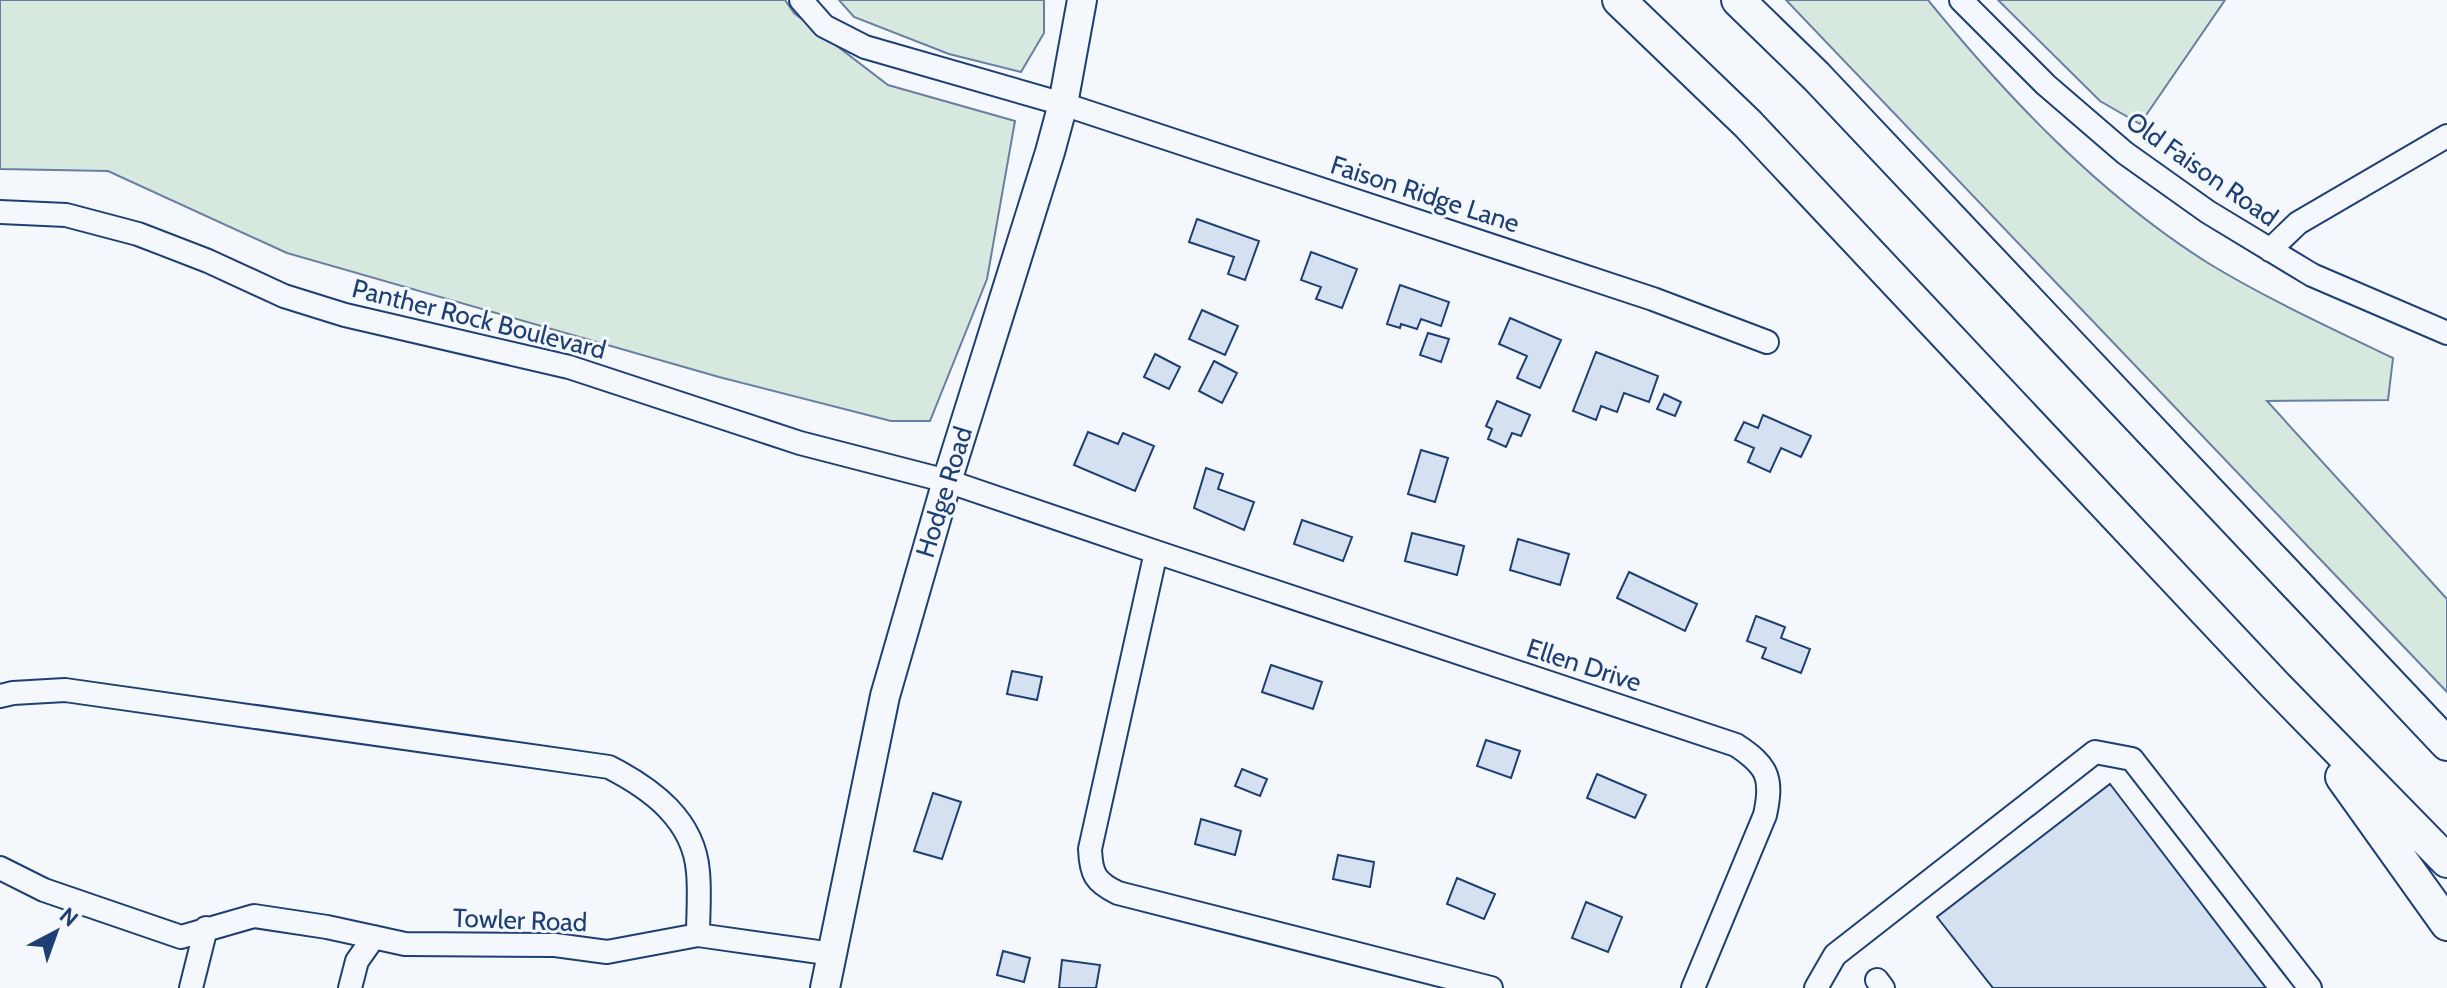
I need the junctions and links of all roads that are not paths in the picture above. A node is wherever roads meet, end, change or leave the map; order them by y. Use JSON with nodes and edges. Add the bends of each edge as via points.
{"nodes":[{"id":1,"x":801,"y":0,"type":"edge"},
{"id":2,"x":1082,"y":0,"type":"edge"},
{"id":3,"x":1619,"y":0,"type":"edge"},
{"id":4,"x":1738,"y":0,"type":"edge"},
{"id":5,"x":1961,"y":0,"type":"edge"},
{"id":6,"x":1063,"y":104,"type":"junction"},
{"id":7,"x":2447,"y":136,"type":"edge"},
{"id":8,"x":0,"y":212,"type":"edge"},
{"id":9,"x":2270,"y":250,"type":"junction"},
{"id":10,"x":2447,"y":333,"type":"edge"},
{"id":11,"x":1767,"y":342,"type":"dead end"},
{"id":12,"x":947,"y":481,"type":"junction"},
{"id":13,"x":1156,"y":552,"type":"junction"},
{"id":14,"x":2274,"y":684,"type":"junction"},
{"id":15,"x":0,"y":696,"type":"edge"},
{"id":16,"x":2447,"y":744,"type":"edge"},
{"id":17,"x":2447,"y":861,"type":"edge"},
{"id":18,"x":0,"y":868,"type":"edge"},
{"id":19,"x":2447,"y":924,"type":"edge"},
{"id":20,"x":206,"y":928,"type":"junction"},
{"id":21,"x":698,"y":935,"type":"junction"},
{"id":22,"x":374,"y":937,"type":"junction"},
{"id":23,"x":833,"y":954,"type":"junction"},
{"id":24,"x":191,"y":988,"type":"edge"},
{"id":25,"x":350,"y":988,"type":"edge"},
{"id":26,"x":825,"y":988,"type":"edge"},
{"id":27,"x":1491,"y":988,"type":"edge"},
{"id":28,"x":1693,"y":988,"type":"edge"},
{"id":29,"x":1816,"y":988,"type":"edge"},
{"id":30,"x":2310,"y":988,"type":"edge"}],
"edges":[{"from":1,"to":6,"type":"street","name":"Faison Ridge Lane","via":[[824,26],[865,47]]},
{"from":2,"to":6,"type":"main road","name":"Hodge Road"},
{"from":3,"to":14,"type":"highway","via":[[1748,124]]},
{"from":4,"to":16,"type":"highway","via":[[1816,76]]},
{"from":5,"to":9,"type":"street","name":"Old Faison Road","via":[[2046,85],[2125,153]]},
{"from":6,"to":11,"type":"street","name":"Faison Ridge Lane","via":[[1653,299]]},
{"from":6,"to":12,"type":"main road","name":"Hodge Road"},
{"from":7,"to":9,"type":"street","via":[[2298,223]]},
{"from":8,"to":12,"type":"street","name":"Panther Rock Boulevard","via":[[66,215],[138,234],[284,296],[345,315],[569,367],[800,443]]},
{"from":9,"to":10,"type":"street","name":"Old Faison Road","via":[[2312,275]]},
{"from":12,"to":13,"type":"street","name":"Ellen Drive"},
{"from":12,"to":23,"type":"main road","name":"Hodge Road","via":[[885,696]]},
{"from":13,"to":27,"type":"street","via":[[1090,849],[1091,868],[1100,885]]},
{"from":13,"to":28,"type":"street","name":"Ellen Drive","via":[[1736,745],[1756,758],[1769,777],[1765,815]]},
{"from":14,"to":17,"type":"highway"},
{"from":14,"to":19,"type":"highway"},
{"from":15,"to":21,"type":"street","via":[[65,690],[609,767],[662,801],[687,831],[698,869]]},
{"from":18,"to":20,"type":"street","name":"Towler Road","via":[[44,890],[181,937]]},
{"from":20,"to":22,"type":"street","name":"Towler Road","via":[[254,916]]},
{"from":20,"to":24,"type":"street"},
{"from":21,"to":22,"type":"street","name":"Towler Road","via":[[607,952],[555,945],[405,944]]},
{"from":21,"to":23,"type":"street","name":"Towler Road"},
{"from":22,"to":25,"type":"street","via":[[357,961]]},
{"from":23,"to":26,"type":"main road","name":"Hodge Road"},
{"from":29,"to":30,"type":"street","via":[[1835,955],[2095,752],[2132,759]]}]}
